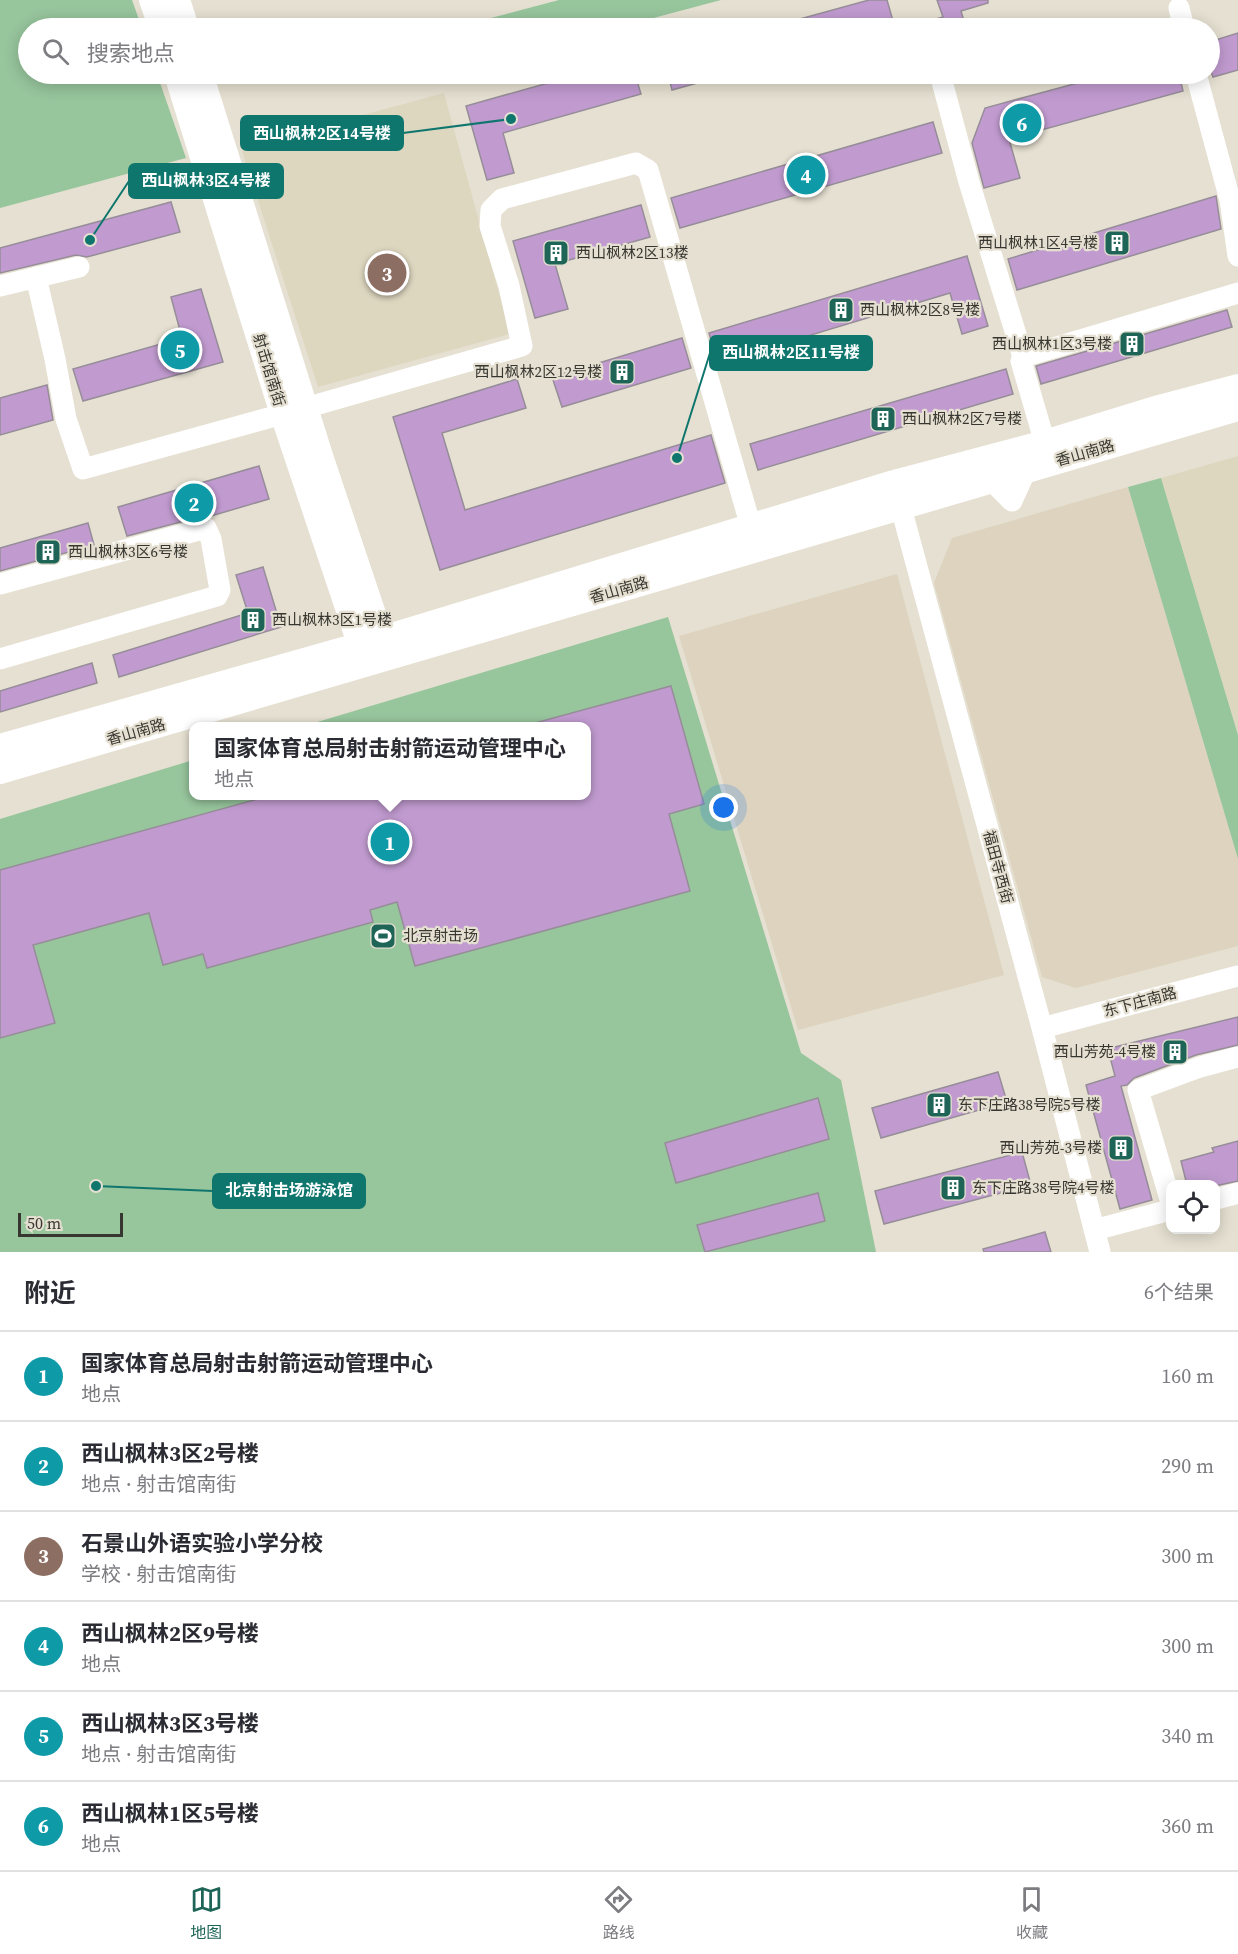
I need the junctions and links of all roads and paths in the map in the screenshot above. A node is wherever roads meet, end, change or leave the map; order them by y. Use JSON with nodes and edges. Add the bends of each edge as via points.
{"nodes":[{"id":1,"x":152,"y":0,"type":"edge"},
{"id":2,"x":177,"y":0,"type":"edge"},
{"id":3,"x":1179,"y":8,"type":"dead end"},
{"id":4,"x":158,"y":18,"type":"edge"},
{"id":5,"x":183,"y":18,"type":"edge"},
{"id":6,"x":1182,"y":18,"type":"edge"},
{"id":7,"x":180,"y":84,"type":"edge"},
{"id":8,"x":203,"y":84,"type":"edge"},
{"id":9,"x":943,"y":84,"type":"edge"},
{"id":10,"x":1199,"y":84,"type":"edge"},
{"id":11,"x":1238,"y":256,"type":"edge"},
{"id":12,"x":79,"y":267,"type":"dead end"},
{"id":13,"x":36,"y":277,"type":"junction"},
{"id":14,"x":0,"y":286,"type":"edge"},
{"id":15,"x":1238,"y":293,"type":"edge"},
{"id":16,"x":1023,"y":357,"type":"junction"},
{"id":17,"x":1238,"y":387,"type":"edge"},
{"id":18,"x":1238,"y":408,"type":"edge"},
{"id":19,"x":294,"y":411,"type":"junction"},
{"id":20,"x":1045,"y":443,"type":"junction"},
{"id":21,"x":898,"y":495,"type":"junction"},
{"id":22,"x":752,"y":527,"type":"junction"},
{"id":23,"x":0,"y":584,"type":"edge"},
{"id":24,"x":374,"y":651,"type":"junction"},
{"id":25,"x":0,"y":659,"type":"edge"},
{"id":26,"x":0,"y":747,"type":"edge"},
{"id":27,"x":0,"y":771,"type":"edge"},
{"id":28,"x":1238,"y":976,"type":"edge"},
{"id":29,"x":1042,"y":1028,"type":"junction"},
{"id":30,"x":1238,"y":1057,"type":"edge"},
{"id":31,"x":1166,"y":1185,"type":"edge"},
{"id":32,"x":1238,"y":1193,"type":"edge"},
{"id":33,"x":1220,"y":1198,"type":"edge"},
{"id":34,"x":1166,"y":1211,"type":"edge"},
{"id":35,"x":1094,"y":1230,"type":"junction"},
{"id":36,"x":1100,"y":1252,"type":"edge"}],
"edges":[{"from":1,"to":4,"type":"main road"},
{"from":2,"to":5,"type":"main road"},
{"from":3,"to":6,"type":"street"},
{"from":7,"to":19,"type":"main road","name":"射击馆南街"},
{"from":8,"to":19,"type":"main road","name":"射击馆南街"},
{"from":9,"to":16,"type":"street"},
{"from":10,"to":11,"type":"street","via":[[1230,200]]},
{"from":12,"to":13,"type":"street"},
{"from":13,"to":14,"type":"street"},
{"from":13,"to":19,"type":"street","via":[[66,419],[83,469]]},
{"from":15,"to":16,"type":"street"},
{"from":16,"to":20,"type":"street"},
{"from":17,"to":20,"type":"main road","name":"香山南路"},
{"from":18,"to":21,"type":"main road","name":"香山南路","via":[[991,480]]},
{"from":19,"to":22,"type":"street","via":[[522,346],[490,226],[491,210],[502,199],[636,163],[648,170]]},
{"from":19,"to":24,"type":"main road","name":"射击馆南街"},
{"from":20,"to":21,"type":"main road","name":"香山南路"},
{"from":21,"to":22,"type":"main road","name":"香山南路"},
{"from":21,"to":24,"type":"main road","name":"香山南路"},
{"from":21,"to":29,"type":"street","name":"福田寺西街"},
{"from":22,"to":24,"type":"main road","name":"香山南路"},
{"from":23,"to":25,"type":"street","via":[[206,528],[220,590],[217,596]]},
{"from":24,"to":26,"type":"main road","name":"香山南路"},
{"from":24,"to":27,"type":"main road","name":"香山南路"},
{"from":28,"to":29,"type":"street","name":"东下庄南路"},
{"from":29,"to":35,"type":"street","name":"福田寺西街"},
{"from":30,"to":31,"type":"street","via":[[1138,1090]]},
{"from":32,"to":33,"type":"street"},
{"from":34,"to":35,"type":"street"},
{"from":35,"to":36,"type":"street","name":"福田寺西街"}]}
